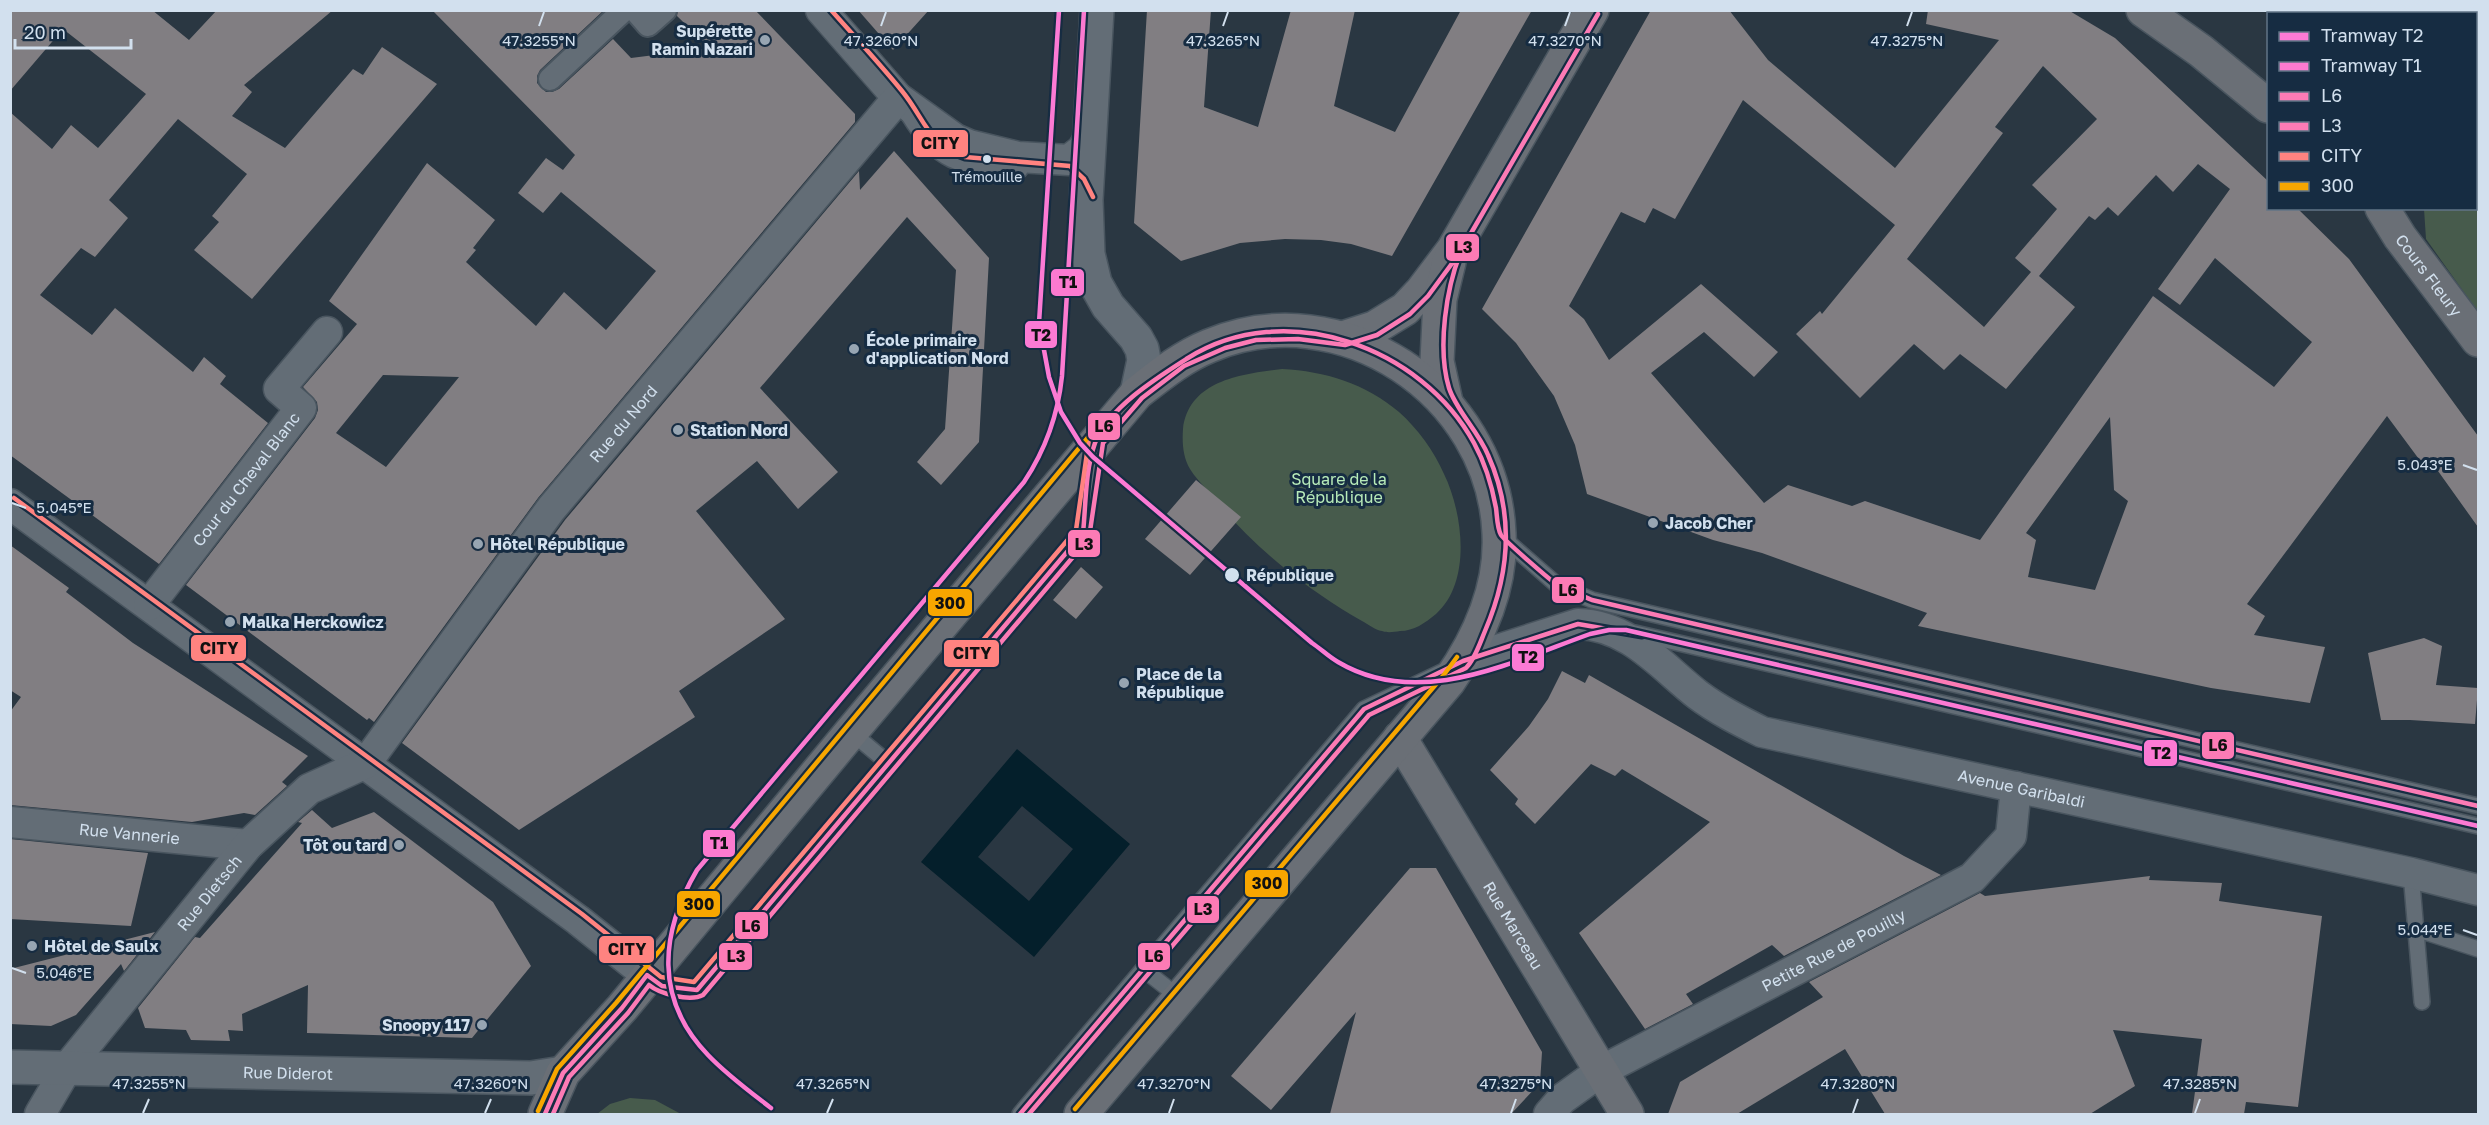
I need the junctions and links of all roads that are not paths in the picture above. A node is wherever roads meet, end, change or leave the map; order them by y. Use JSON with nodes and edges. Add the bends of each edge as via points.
{"nodes":[{"id":1,"x":624,"y":10,"type":"edge"},
{"id":2,"x":635,"y":10,"type":"edge"},
{"id":3,"x":665,"y":10,"type":"edge"},
{"id":4,"x":821,"y":10,"type":"edge"},
{"id":5,"x":1096,"y":10,"type":"edge"},
{"id":6,"x":1592,"y":10,"type":"edge"},
{"id":7,"x":2143,"y":10,"type":"edge"},
{"id":8,"x":550,"y":79,"type":"dead end"},
{"id":9,"x":898,"y":99,"type":"junction"},
{"id":10,"x":2267,"y":105,"type":"edge"},
{"id":11,"x":1089,"y":138,"type":"junction"},
{"id":12,"x":1086,"y":200,"type":"junction"},
{"id":13,"x":2383,"y":210,"type":"edge"},
{"id":14,"x":1453,"y":250,"type":"junction"},
{"id":15,"x":327,"y":332,"type":"dead end"},
{"id":16,"x":1343,"y":338,"type":"junction"},
{"id":17,"x":2478,"y":340,"type":"edge"},
{"id":18,"x":1137,"y":393,"type":"junction"},
{"id":19,"x":1446,"y":402,"type":"junction"},
{"id":20,"x":1096,"y":440,"type":"junction"},
{"id":21,"x":10,"y":504,"type":"edge"},
{"id":22,"x":1500,"y":534,"type":"junction"},
{"id":23,"x":149,"y":605,"type":"junction"},
{"id":24,"x":1594,"y":625,"type":"junction"},
{"id":25,"x":1463,"y":661,"type":"junction"},
{"id":26,"x":851,"y":732,"type":"junction"},
{"id":27,"x":1400,"y":738,"type":"junction"},
{"id":28,"x":366,"y":763,"type":"junction"},
{"id":29,"x":888,"y":764,"type":"junction"},
{"id":30,"x":2016,"y":787,"type":"junction"},
{"id":31,"x":2478,"y":806,"type":"edge"},
{"id":32,"x":10,"y":822,"type":"edge"},
{"id":33,"x":2478,"y":826,"type":"edge"},
{"id":34,"x":248,"y":845,"type":"junction"},
{"id":35,"x":2411,"y":873,"type":"junction"},
{"id":36,"x":2478,"y":890,"type":"edge"},
{"id":37,"x":2416,"y":929,"type":"junction"},
{"id":38,"x":2478,"y":949,"type":"edge"},
{"id":39,"x":1143,"y":969,"type":"junction"},
{"id":40,"x":647,"y":975,"type":"junction"},
{"id":41,"x":1180,"y":998,"type":"junction"},
{"id":42,"x":2422,"y":1002,"type":"dead end"},
{"id":43,"x":10,"y":1066,"type":"edge"},
{"id":44,"x":67,"y":1068,"type":"junction"},
{"id":45,"x":1601,"y":1071,"type":"junction"},
{"id":46,"x":563,"y":1073,"type":"junction"},
{"id":47,"x":40,"y":1114,"type":"edge"},
{"id":48,"x":545,"y":1114,"type":"edge"},
{"id":49,"x":1020,"y":1114,"type":"edge"},
{"id":50,"x":1081,"y":1114,"type":"edge"},
{"id":51,"x":1549,"y":1114,"type":"edge"},
{"id":52,"x":1627,"y":1114,"type":"edge"}],
"edges":[{"from":1,"to":8,"type":"street"},
{"from":2,"to":3,"type":"street","via":[[648,25]]},
{"from":4,"to":9,"type":"street"},
{"from":5,"to":11,"type":"street"},
{"from":6,"to":14,"type":"main road"},
{"from":7,"to":10,"type":"main road"},
{"from":9,"to":11,"type":"street","via":[[955,139],[1018,157],[1069,160]]},
{"from":9,"to":12,"type":"lane","via":[[922,138],[945,158],[963,164],[1068,173]]},
{"from":9,"to":28,"type":"street","name":"Rue du Nord","via":[[551,509]]},
{"from":11,"to":12,"type":"street"},
{"from":12,"to":18,"type":"street","via":[[1088,254],[1095,283],[1142,349],[1144,360]]},
{"from":13,"to":17,"type":"main road","name":"Cours Fleury"},
{"from":14,"to":16,"type":"main road","via":[[1405,309],[1374,328]]},
{"from":14,"to":19,"type":"main road","via":[[1440,299],[1437,361]]},
{"from":15,"to":23,"type":"street","name":"Cour du Cheval Blanc","via":[[279,388],[301,408]]},
{"from":16,"to":18,"type":"main road","via":[[1298,331],[1255,333],[1223,341],[1179,360]]},
{"from":16,"to":19,"type":"main road","via":[[1378,351],[1410,370]]},
{"from":18,"to":20,"type":"main road"},
{"from":19,"to":22,"type":"main road","via":[[1483,461],[1496,503]]},
{"from":20,"to":26,"type":"main road"},
{"from":20,"to":29,"type":"lane","via":[[1083,533]]},
{"from":21,"to":23,"type":"street"},
{"from":22,"to":25,"type":"main road","via":[[1497,574],[1488,609]]},
{"from":22,"to":31,"type":"lane","via":[[1557,585],[1592,600]]},
{"from":23,"to":28,"type":"street"},
{"from":24,"to":25,"type":"street","name":"Avenue Garibaldi","via":[[1578,624]]},
{"from":24,"to":30,"type":"street","name":"Avenue Garibaldi","via":[[1621,633],[1699,695],[1762,732]]},
{"from":24,"to":33,"type":"lane","name":"Avenue Garibaldi"},
{"from":25,"to":27,"type":"main road"},
{"from":25,"to":39,"type":"lane","via":[[1364,709]]},
{"from":26,"to":29,"type":"lane"},
{"from":26,"to":40,"type":"main road"},
{"from":27,"to":41,"type":"main road"},
{"from":27,"to":45,"type":"main road","name":"Rue Marceau"},
{"from":28,"to":34,"type":"street","name":"Rue Dietsch","via":[[309,789]]},
{"from":28,"to":40,"type":"street"},
{"from":29,"to":40,"type":"lane","via":[[697,990],[662,986]]},
{"from":30,"to":35,"type":"street","name":"Avenue Garibaldi"},
{"from":30,"to":45,"type":"street","name":"Petite Rue de Pouilly","via":[[2011,837],[1972,878]]},
{"from":32,"to":34,"type":"street","name":"Rue Vannerie"},
{"from":34,"to":44,"type":"street","name":"Rue Dietsch"},
{"from":35,"to":36,"type":"street","name":"Avenue Garibaldi"},
{"from":35,"to":37,"type":"lane"},
{"from":37,"to":38,"type":"lane"},
{"from":37,"to":42,"type":"lane"},
{"from":39,"to":41,"type":"lane"},
{"from":39,"to":49,"type":"lane"},
{"from":40,"to":46,"type":"main road"},
{"from":41,"to":50,"type":"main road"},
{"from":43,"to":44,"type":"street","name":"Rue Diderot"},
{"from":44,"to":46,"type":"street","name":"Rue Diderot","via":[[531,1078]]},
{"from":44,"to":47,"type":"street","name":"Rue Dietsch"},
{"from":45,"to":51,"type":"street","name":"Petite Rue de Pouilly","via":[[1562,1099]]},
{"from":45,"to":52,"type":"main road","name":"Rue Marceau"},
{"from":46,"to":48,"type":"main road"}]}
